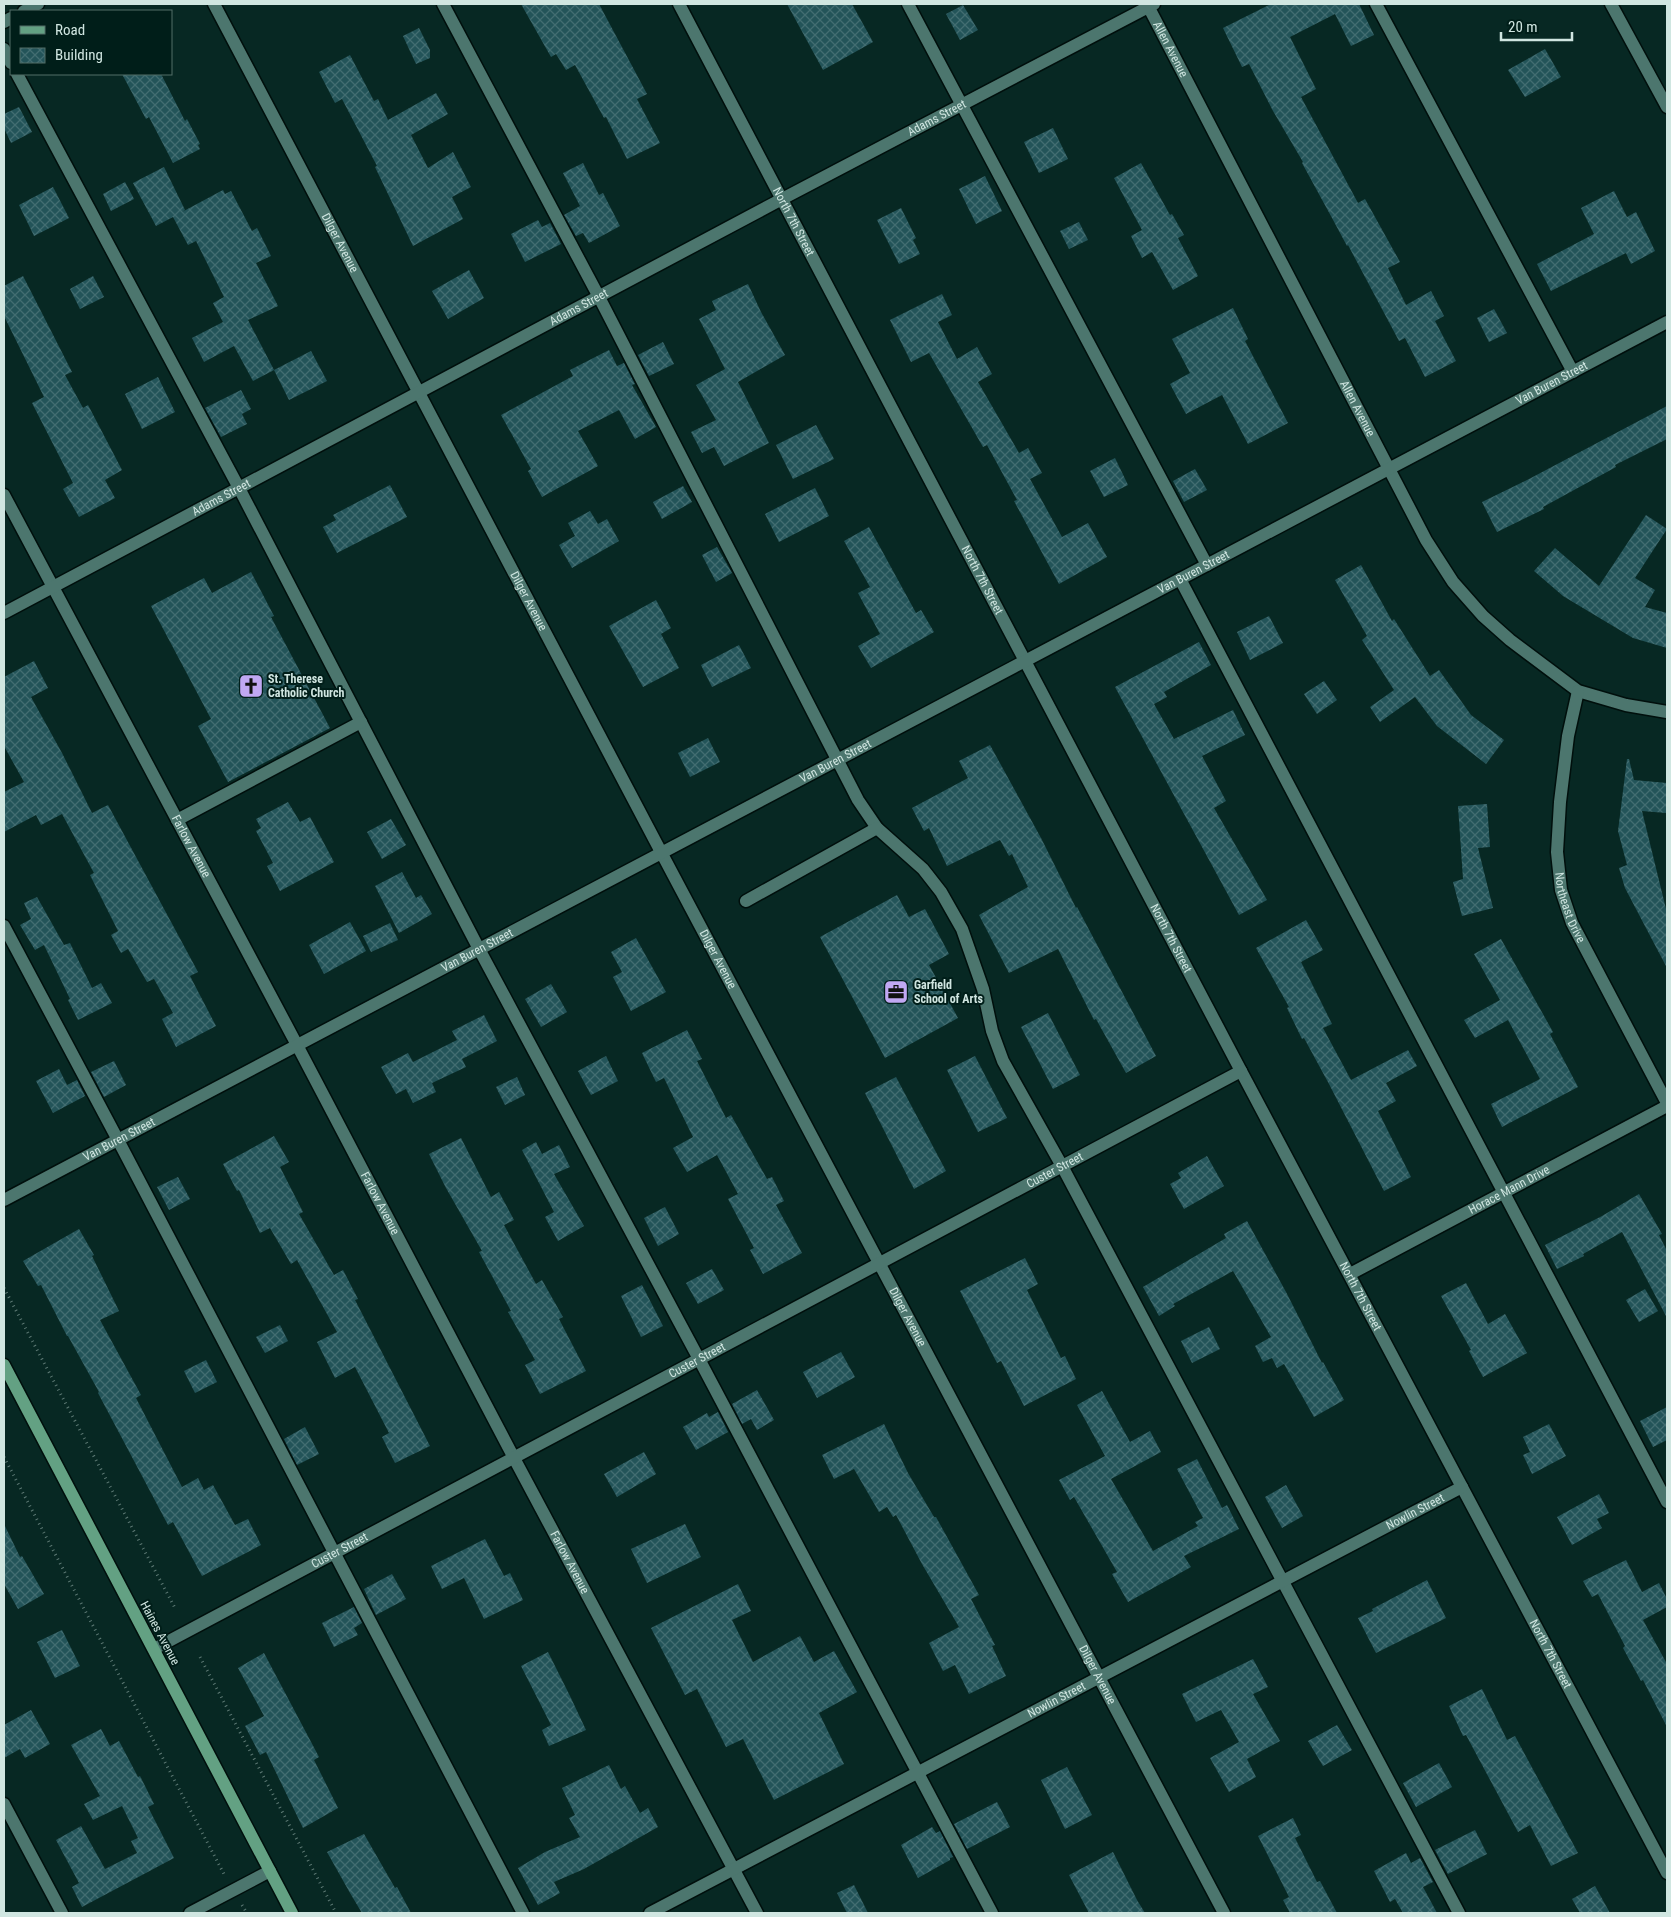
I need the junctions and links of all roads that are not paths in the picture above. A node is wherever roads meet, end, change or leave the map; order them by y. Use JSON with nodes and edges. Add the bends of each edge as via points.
{"nodes":[{"id":1,"x":38,"y":4,"type":"edge"},
{"id":2,"x":214,"y":4,"type":"edge"},
{"id":3,"x":444,"y":4,"type":"edge"},
{"id":4,"x":679,"y":4,"type":"edge"},
{"id":5,"x":908,"y":4,"type":"edge"},
{"id":6,"x":1376,"y":4,"type":"edge"},
{"id":7,"x":1612,"y":4,"type":"edge"},
{"id":8,"x":1150,"y":5,"type":"edge"},
{"id":9,"x":26,"y":10,"type":"edge"},
{"id":10,"x":4,"y":49,"type":"edge"},
{"id":11,"x":10,"y":61,"type":"edge"},
{"id":12,"x":18,"y":75,"type":"edge"},
{"id":13,"x":962,"y":105,"type":"junction"},
{"id":14,"x":1667,"y":108,"type":"edge"},
{"id":15,"x":782,"y":199,"type":"junction"},
{"id":16,"x":599,"y":297,"type":"junction"},
{"id":17,"x":1667,"y":322,"type":"edge"},
{"id":18,"x":1573,"y":372,"type":"junction"},
{"id":19,"x":420,"y":393,"type":"junction"},
{"id":20,"x":1390,"y":469,"type":"junction"},
{"id":21,"x":239,"y":488,"type":"junction"},
{"id":22,"x":4,"y":495,"type":"edge"},
{"id":23,"x":1207,"y":565,"type":"junction"},
{"id":24,"x":1180,"y":579,"type":"junction"},
{"id":25,"x":52,"y":587,"type":"junction"},
{"id":26,"x":4,"y":613,"type":"edge"},
{"id":27,"x":1026,"y":660,"type":"junction"},
{"id":28,"x":1578,"y":691,"type":"junction"},
{"id":29,"x":1667,"y":712,"type":"edge"},
{"id":30,"x":361,"y":722,"type":"junction"},
{"id":31,"x":837,"y":760,"type":"junction"},
{"id":32,"x":177,"y":820,"type":"junction"},
{"id":33,"x":877,"y":828,"type":"junction"},
{"id":34,"x":661,"y":852,"type":"junction"},
{"id":35,"x":746,"y":902,"type":"dead end"},
{"id":36,"x":4,"y":926,"type":"edge"},
{"id":37,"x":479,"y":948,"type":"junction"},
{"id":38,"x":297,"y":1045,"type":"junction"},
{"id":39,"x":1241,"y":1071,"type":"junction"},
{"id":40,"x":1667,"y":1104,"type":"edge"},
{"id":41,"x":118,"y":1140,"type":"junction"},
{"id":42,"x":1062,"y":1166,"type":"junction"},
{"id":43,"x":1504,"y":1192,"type":"junction"},
{"id":44,"x":4,"y":1200,"type":"edge"},
{"id":45,"x":879,"y":1263,"type":"junction"},
{"id":46,"x":1350,"y":1274,"type":"junction"},
{"id":47,"x":699,"y":1359,"type":"junction"},
{"id":48,"x":4,"y":1365,"type":"edge"},
{"id":49,"x":514,"y":1458,"type":"junction"},
{"id":50,"x":1462,"y":1487,"type":"junction"},
{"id":51,"x":1667,"y":1502,"type":"edge"},
{"id":52,"x":334,"y":1553,"type":"junction"},
{"id":53,"x":1282,"y":1581,"type":"junction"},
{"id":54,"x":154,"y":1649,"type":"junction"},
{"id":55,"x":1099,"y":1676,"type":"junction"},
{"id":56,"x":917,"y":1772,"type":"junction"},
{"id":57,"x":4,"y":1804,"type":"edge"},
{"id":58,"x":734,"y":1869,"type":"junction"},
{"id":59,"x":270,"y":1871,"type":"junction"},
{"id":60,"x":1667,"y":1872,"type":"edge"},
{"id":61,"x":62,"y":1913,"type":"edge"},
{"id":62,"x":190,"y":1913,"type":"edge"},
{"id":63,"x":292,"y":1913,"type":"edge"},
{"id":64,"x":523,"y":1913,"type":"edge"},
{"id":65,"x":650,"y":1913,"type":"edge"},
{"id":66,"x":757,"y":1913,"type":"edge"},
{"id":67,"x":992,"y":1913,"type":"edge"},
{"id":68,"x":1224,"y":1913,"type":"edge"},
{"id":69,"x":1459,"y":1913,"type":"edge"}],
"edges":[{"from":1,"to":9,"type":"street"},
{"from":2,"to":19,"type":"street","name":"Dilger Avenue"},
{"from":3,"to":16,"type":"street"},
{"from":4,"to":15,"type":"street","name":"North 7th Street"},
{"from":5,"to":13,"type":"street"},
{"from":6,"to":18,"type":"street"},
{"from":7,"to":14,"type":"street"},
{"from":8,"to":13,"type":"street","name":"Adams Street"},
{"from":8,"to":20,"type":"street","name":"Allen Avenue"},
{"from":10,"to":11,"type":"street"},
{"from":12,"to":21,"type":"street"},
{"from":13,"to":15,"type":"street","name":"Adams Street"},
{"from":13,"to":23,"type":"street"},
{"from":15,"to":16,"type":"street","name":"Adams Street"},
{"from":15,"to":27,"type":"street","name":"North 7th Street"},
{"from":16,"to":19,"type":"street","name":"Adams Street"},
{"from":16,"to":31,"type":"street"},
{"from":17,"to":18,"type":"street","name":"Van Buren Street"},
{"from":18,"to":20,"type":"street","name":"Van Buren Street"},
{"from":19,"to":21,"type":"street","name":"Adams Street"},
{"from":19,"to":34,"type":"street","name":"Dilger Avenue"},
{"from":20,"to":23,"type":"street","name":"Van Buren Street"},
{"from":20,"to":28,"type":"street","name":"Allen Avenue","via":[[1426,540],[1453,582],[1482,616]]},
{"from":21,"to":25,"type":"street","name":"Adams Street"},
{"from":21,"to":30,"type":"street"},
{"from":22,"to":25,"type":"street","name":"Farlow Avenue"},
{"from":23,"to":24,"type":"street","name":"Van Buren Street"},
{"from":24,"to":27,"type":"street","name":"Van Buren Street"},
{"from":24,"to":43,"type":"street"},
{"from":25,"to":26,"type":"street","name":"Adams Street"},
{"from":25,"to":32,"type":"street","name":"Farlow Avenue"},
{"from":27,"to":31,"type":"street","name":"Van Buren Street"},
{"from":27,"to":39,"type":"street","name":"North 7th Street"},
{"from":28,"to":29,"type":"street","name":"Allen Avenue","via":[[1626,705]]},
{"from":28,"to":40,"type":"street","name":"Northeast Drive","via":[[1568,736],[1560,802],[1557,852],[1561,890],[1572,923]]},
{"from":30,"to":32,"type":"street"},
{"from":30,"to":37,"type":"street"},
{"from":31,"to":33,"type":"street"},
{"from":31,"to":34,"type":"street","name":"Van Buren Street"},
{"from":32,"to":38,"type":"street","name":"Farlow Avenue"},
{"from":33,"to":35,"type":"street"},
{"from":33,"to":42,"type":"street","via":[[923,869],[941,892],[962,930],[1003,1061]]},
{"from":34,"to":37,"type":"street","name":"Van Buren Street"},
{"from":34,"to":45,"type":"street","name":"Dilger Avenue"},
{"from":36,"to":41,"type":"street"},
{"from":37,"to":38,"type":"street","name":"Van Buren Street"},
{"from":37,"to":47,"type":"street"},
{"from":38,"to":41,"type":"street","name":"Van Buren Street"},
{"from":38,"to":49,"type":"street","name":"Farlow Avenue"},
{"from":39,"to":42,"type":"street","name":"Custer Street"},
{"from":39,"to":46,"type":"street","name":"North 7th Street"},
{"from":40,"to":43,"type":"street","name":"Horace Mann Drive"},
{"from":41,"to":44,"type":"street","name":"Van Buren Street"},
{"from":41,"to":52,"type":"street"},
{"from":42,"to":45,"type":"street","name":"Custer Street"},
{"from":42,"to":53,"type":"street"},
{"from":43,"to":46,"type":"street","name":"Horace Mann Drive"},
{"from":43,"to":51,"type":"street"},
{"from":45,"to":47,"type":"street","name":"Custer Street"},
{"from":45,"to":55,"type":"street","name":"Dilger Avenue"},
{"from":46,"to":50,"type":"street","name":"North 7th Street"},
{"from":47,"to":49,"type":"street","name":"Custer Street"},
{"from":47,"to":56,"type":"street"},
{"from":48,"to":54,"type":"main road","name":"Haines Avenue"},
{"from":49,"to":52,"type":"street","name":"Custer Street"},
{"from":49,"to":58,"type":"street","name":"Farlow Avenue"},
{"from":50,"to":53,"type":"street","name":"Nowlin Street"},
{"from":50,"to":60,"type":"street","name":"North 7th Street"},
{"from":52,"to":54,"type":"street","name":"Custer Street"},
{"from":52,"to":64,"type":"street"},
{"from":53,"to":55,"type":"street","name":"Nowlin Street"},
{"from":53,"to":69,"type":"street"},
{"from":54,"to":59,"type":"main road","name":"Haines Avenue"},
{"from":55,"to":56,"type":"street","name":"Nowlin Street"},
{"from":55,"to":68,"type":"street","name":"Dilger Avenue"},
{"from":56,"to":58,"type":"street","name":"Nowlin Street"},
{"from":56,"to":67,"type":"street"},
{"from":57,"to":61,"type":"street"},
{"from":58,"to":65,"type":"street","name":"Nowlin Street"},
{"from":58,"to":66,"type":"street","name":"Farlow Avenue"},
{"from":59,"to":62,"type":"street"},
{"from":59,"to":63,"type":"main road","name":"Haines Avenue"}]}
